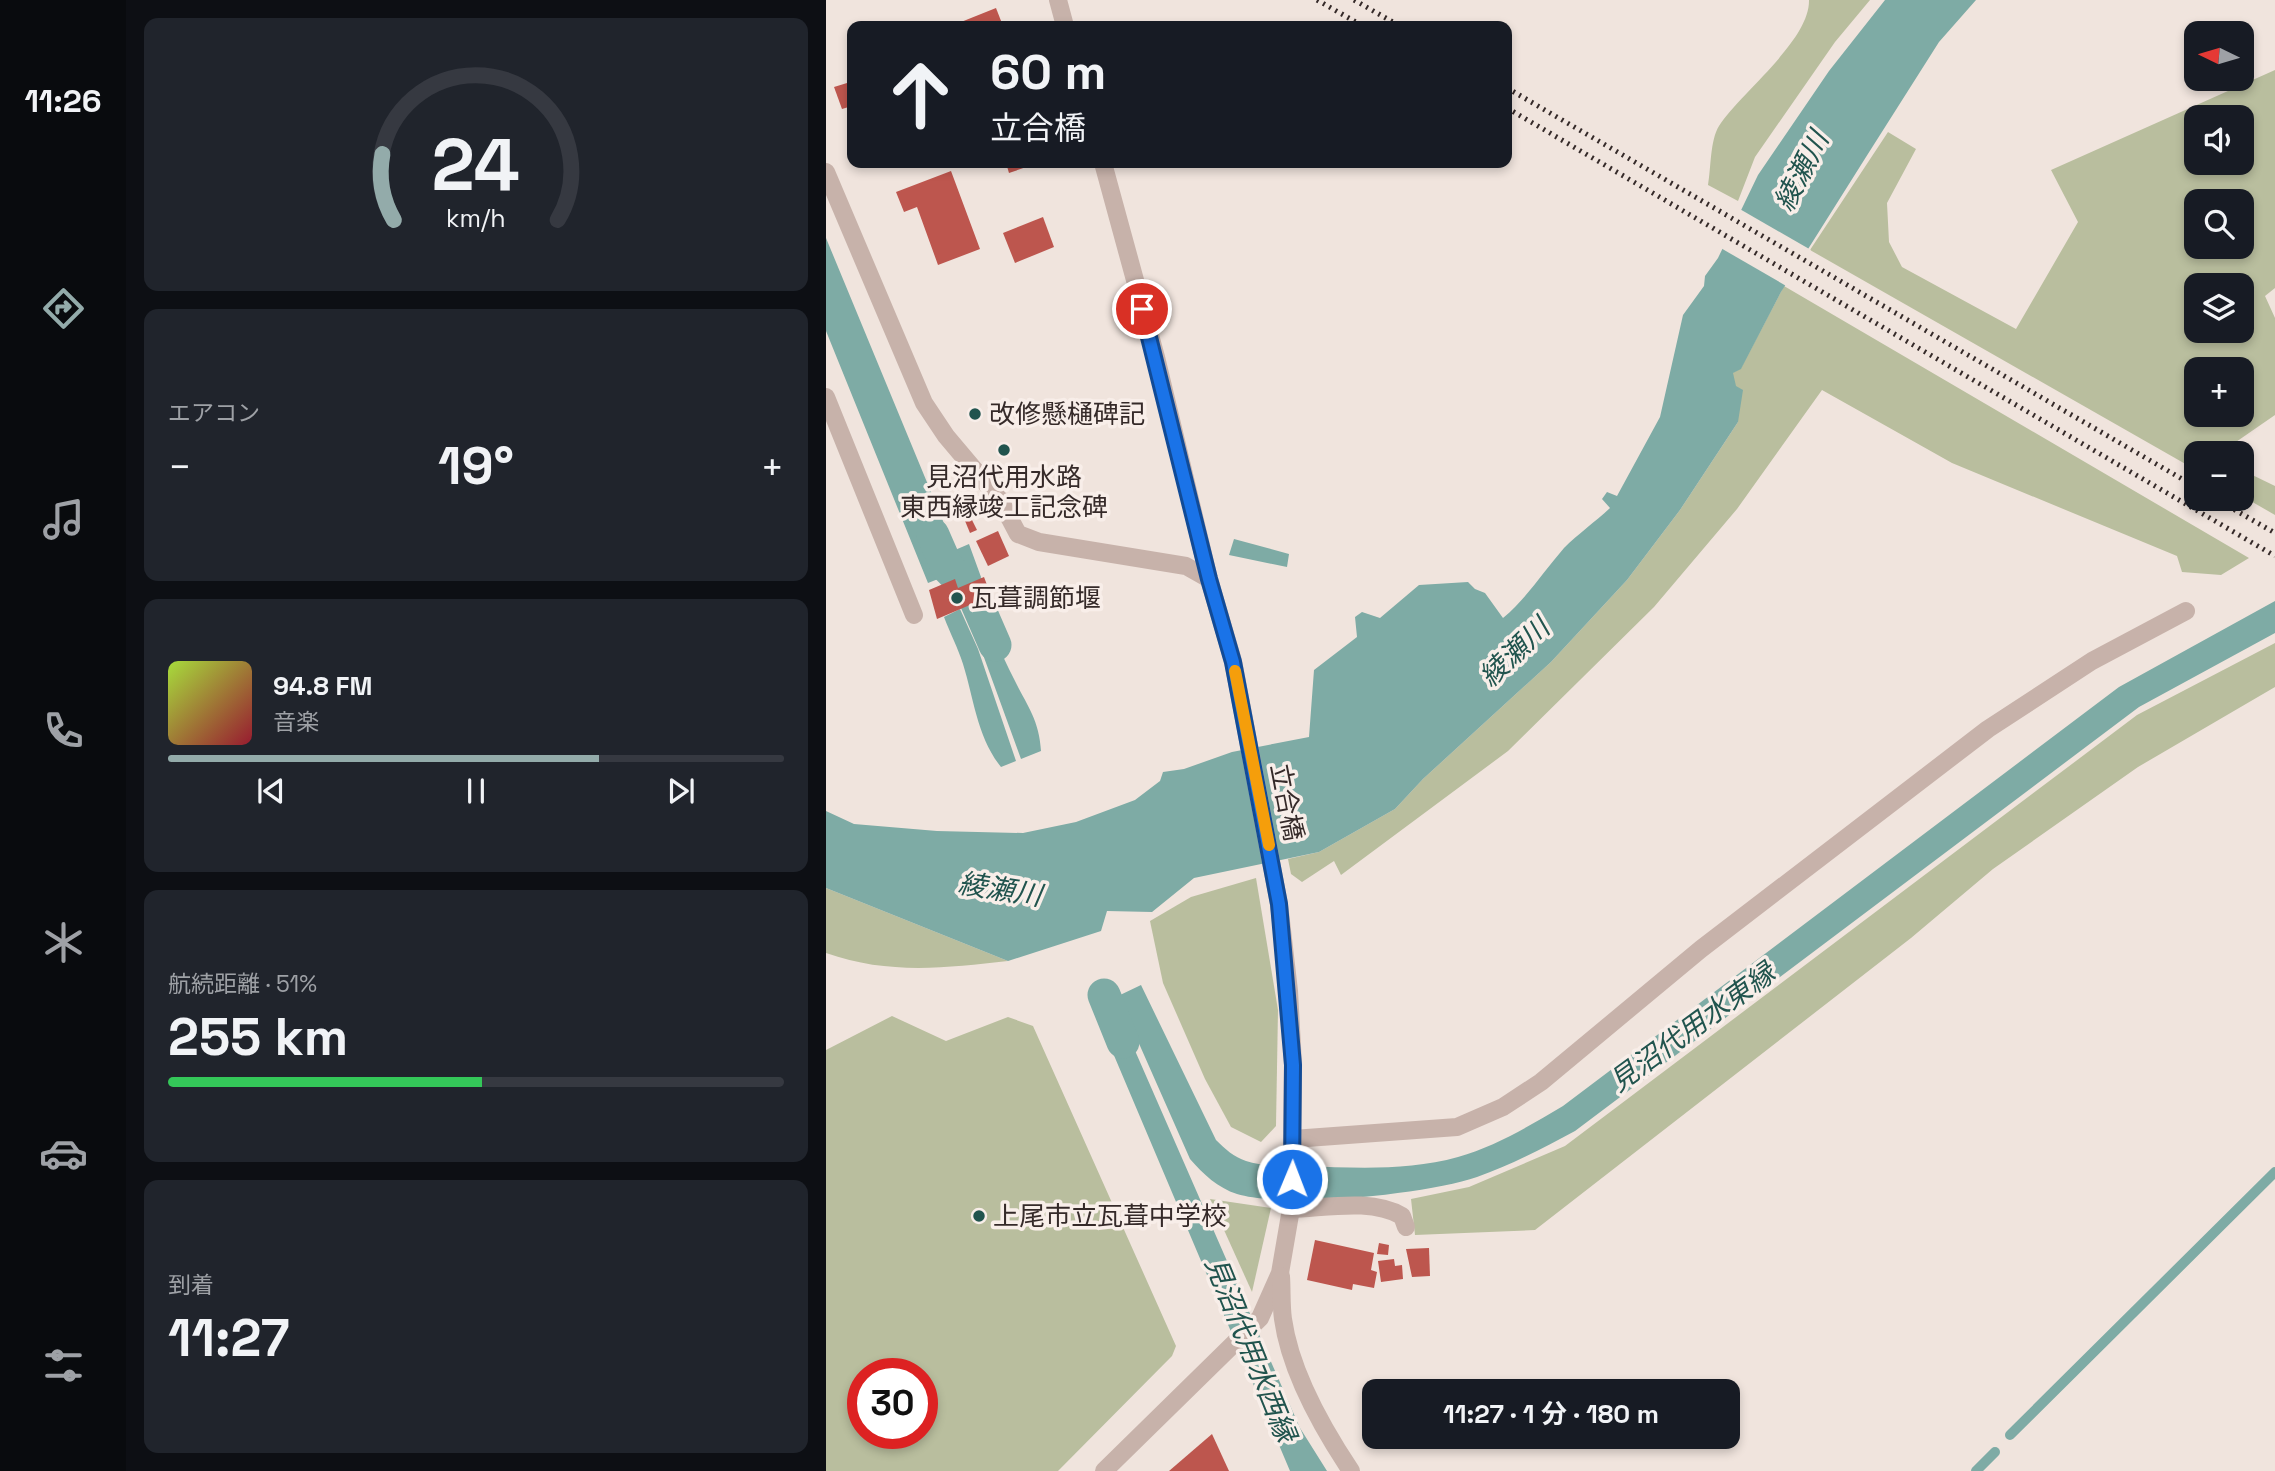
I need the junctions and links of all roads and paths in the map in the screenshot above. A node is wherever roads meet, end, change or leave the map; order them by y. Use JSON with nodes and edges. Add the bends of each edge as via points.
{"nodes":[{"id":1,"x":1058,"y":0,"type":"edge"},
{"id":2,"x":1064,"y":21,"type":"edge"},
{"id":3,"x":1103,"y":168,"type":"edge"},
{"id":4,"x":826,"y":172,"type":"edge"},
{"id":5,"x":826,"y":397,"type":"edge"},
{"id":6,"x":1207,"y":571,"type":"junction"},
{"id":7,"x":2186,"y":611,"type":"dead end"},
{"id":8,"x":914,"y":615,"type":"dead end"},
{"id":9,"x":1293,"y":1139,"type":"junction"},
{"id":10,"x":1292,"y":1205,"type":"junction"},
{"id":11,"x":1406,"y":1227,"type":"dead end"},
{"id":12,"x":1280,"y":1273,"type":"junction"},
{"id":13,"x":1104,"y":1471,"type":"edge"},
{"id":14,"x":1351,"y":1471,"type":"edge"}],
"edges":[{"from":1,"to":2,"type":"street"},
{"from":3,"to":6,"type":"street","name":"立合橋","via":[[1156,357]]},
{"from":4,"to":6,"type":"street","via":[[924,403],[1000,500],[1018,534],[1039,542]]},
{"from":5,"to":8,"type":"street"},
{"from":6,"to":9,"type":"street","name":"立合橋","via":[[1230,650],[1276,885],[1289,991]]},
{"from":7,"to":9,"type":"street","via":[[2091,661],[1988,729],[1701,949],[1541,1082],[1503,1107],[1457,1127]]},
{"from":9,"to":10,"type":"street","name":"立合橋"},
{"from":10,"to":11,"type":"street","via":[[1390,1209],[1402,1216]]},
{"from":10,"to":12,"type":"street","name":"立合橋"},
{"from":12,"to":13,"type":"street","via":[[1260,1318]]},
{"from":12,"to":14,"type":"street","via":[[1283,1321],[1298,1368],[1326,1433]]}]}
